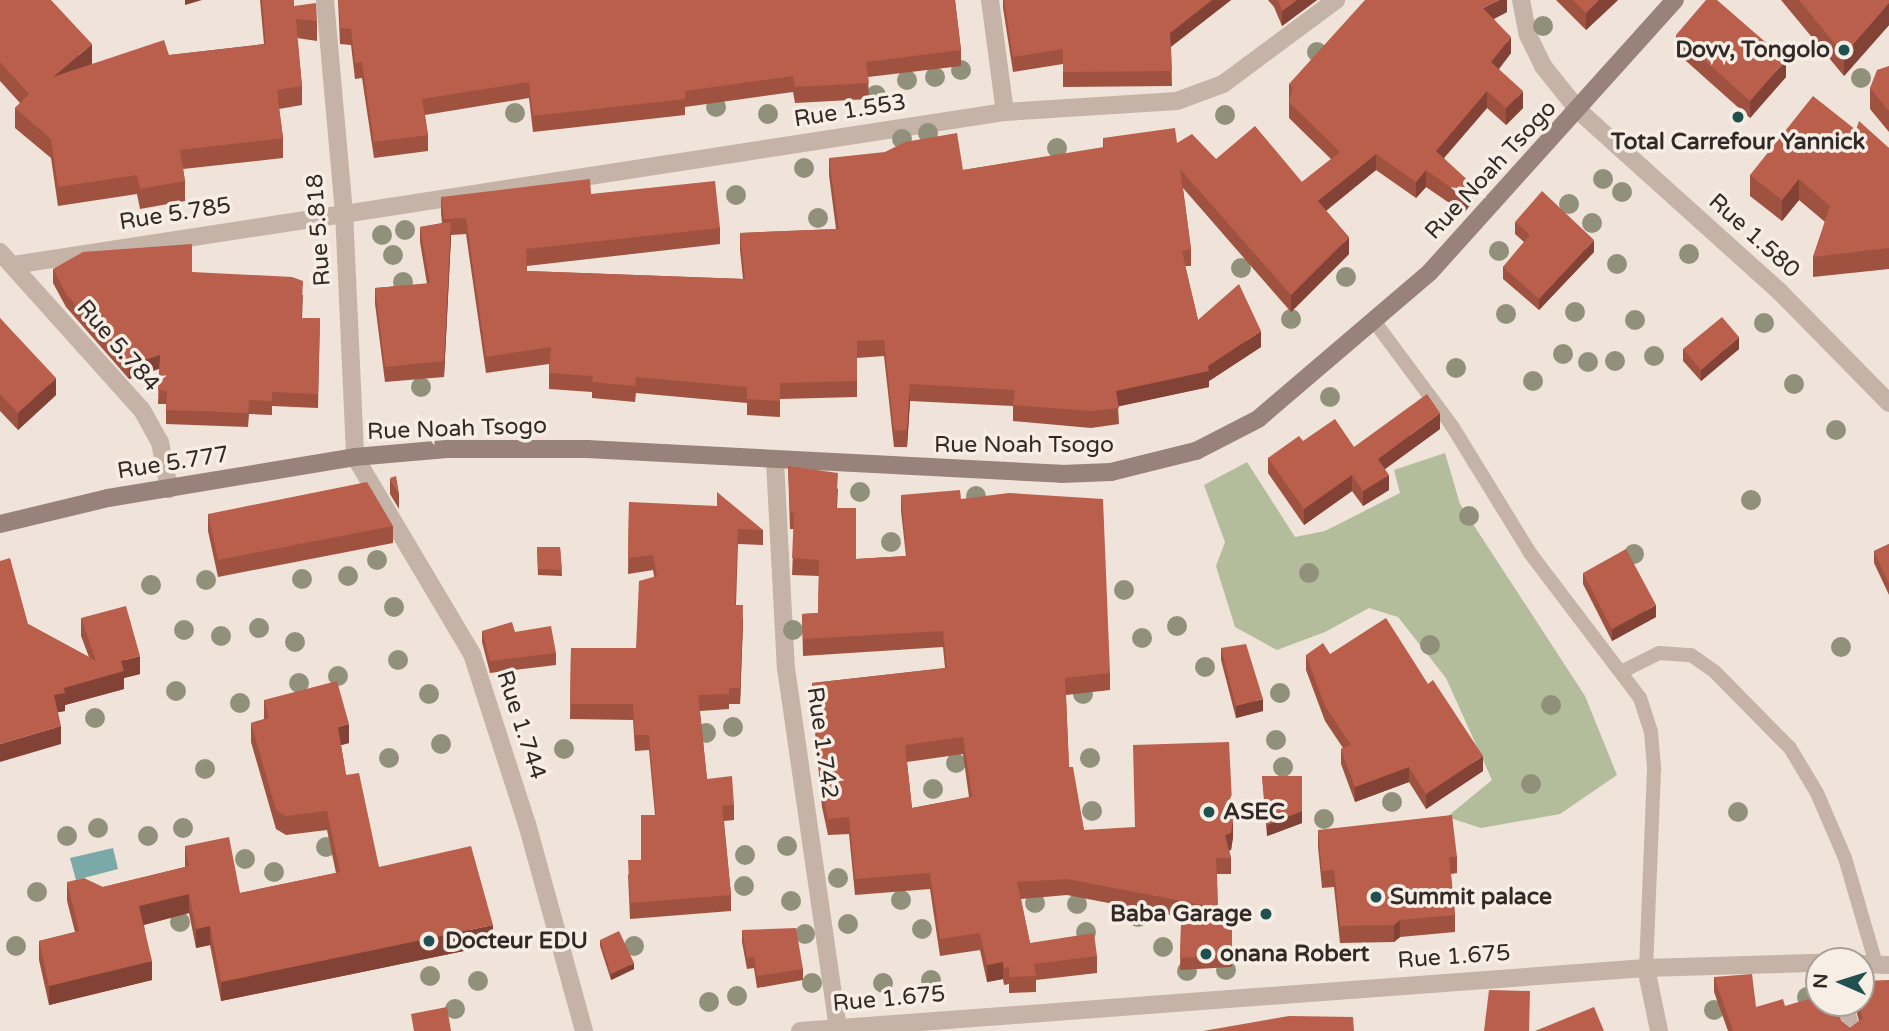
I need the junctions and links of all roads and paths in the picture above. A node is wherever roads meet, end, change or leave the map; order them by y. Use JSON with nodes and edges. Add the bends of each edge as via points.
{"nodes":[{"id":1,"x":325,"y":0,"type":"edge"},
{"id":2,"x":990,"y":0,"type":"edge"},
{"id":3,"x":1336,"y":0,"type":"edge"},
{"id":4,"x":1521,"y":0,"type":"edge"},
{"id":5,"x":1675,"y":0,"type":"edge"},
{"id":6,"x":1579,"y":111,"type":"junction"},
{"id":7,"x":1005,"y":112,"type":"junction"},
{"id":8,"x":344,"y":211,"type":"junction"},
{"id":9,"x":0,"y":251,"type":"edge"},
{"id":10,"x":13,"y":265,"type":"junction"},
{"id":11,"x":1374,"y":321,"type":"junction"},
{"id":12,"x":1889,"y":403,"type":"edge"},
{"id":13,"x":355,"y":457,"type":"junction"},
{"id":14,"x":775,"y":461,"type":"junction"},
{"id":15,"x":169,"y":489,"type":"junction"},
{"id":16,"x":0,"y":524,"type":"edge"},
{"id":17,"x":1620,"y":672,"type":"junction"},
{"id":18,"x":1870,"y":947,"type":"edge"},
{"id":19,"x":1805,"y":963,"type":"edge"},
{"id":20,"x":1646,"y":968,"type":"junction"},
{"id":21,"x":838,"y":1029,"type":"edge"},
{"id":22,"x":584,"y":1031,"type":"edge"},
{"id":23,"x":800,"y":1031,"type":"edge"},
{"id":24,"x":1659,"y":1031,"type":"edge"}],
"edges":[{"from":1,"to":8,"type":"street","name":"Rue 5.818"},
{"from":2,"to":7,"type":"street"},
{"from":3,"to":7,"type":"street","name":"Rue 1.553","via":[[1245,69],[1199,96]]},
{"from":4,"to":6,"type":"street","name":"Rue 1.580","via":[[1528,35],[1544,66]]},
{"from":5,"to":6,"type":"main road","name":"Rue Noah Tsogo"},
{"from":6,"to":11,"type":"main road","name":"Rue Noah Tsogo","via":[[1430,272]]},
{"from":6,"to":12,"type":"street","name":"Rue 1.580","via":[[1779,291]]},
{"from":7,"to":8,"type":"street","name":"Rue 1.553"},
{"from":8,"to":10,"type":"street","name":"Rue 5.785"},
{"from":8,"to":13,"type":"street","name":"Rue 5.818"},
{"from":9,"to":10,"type":"street","name":"Rue 5.784"},
{"from":10,"to":15,"type":"street","name":"Rue 5.784","via":[[142,410],[160,442]]},
{"from":11,"to":14,"type":"main road","name":"Rue Noah Tsogo","via":[[1258,419],[1196,451],[1140,467],[1061,474]]},
{"from":11,"to":17,"type":"lane","via":[[1452,426],[1530,553]]},
{"from":13,"to":14,"type":"main road","name":"Rue Noah Tsogo","via":[[447,449],[587,449]]},
{"from":13,"to":15,"type":"main road","name":"Rue 5.777"},
{"from":13,"to":22,"type":"street","name":"Rue 1.744","via":[[472,654],[527,824]]},
{"from":14,"to":21,"type":"street","name":"Rue 1.742","via":[[786,668]]},
{"from":15,"to":16,"type":"main road","name":"Rue 5.777"},
{"from":17,"to":18,"type":"lane","via":[[1659,653],[1691,655],[1790,748],[1817,793],[1845,859]]},
{"from":17,"to":20,"type":"lane","via":[[1640,698],[1651,732],[1654,771]]},
{"from":19,"to":20,"type":"street","name":"Rue 1.675"},
{"from":20,"to":21,"type":"street","name":"Rue 1.675"},
{"from":20,"to":24,"type":"street"},
{"from":21,"to":23,"type":"street","name":"Rue 1.675"}]}
